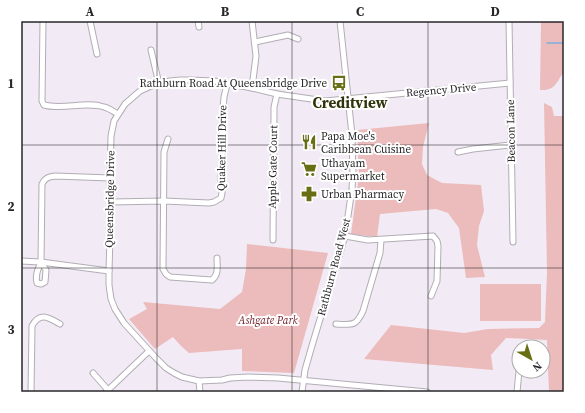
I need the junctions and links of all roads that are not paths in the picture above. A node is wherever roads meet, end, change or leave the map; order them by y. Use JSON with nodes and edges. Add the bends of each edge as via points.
{"nodes":[{"id":1,"x":43,"y":21,"type":"edge"},
{"id":2,"x":90,"y":21,"type":"edge"},
{"id":3,"x":252,"y":21,"type":"edge"},
{"id":4,"x":340,"y":21,"type":"edge"},
{"id":5,"x":509,"y":21,"type":"edge"},
{"id":6,"x":298,"y":39,"type":"dead end"},
{"id":7,"x":255,"y":42,"type":"junction"},
{"id":8,"x":151,"y":50,"type":"dead end"},
{"id":9,"x":97,"y":54,"type":"dead end"},
{"id":10,"x":510,"y":83,"type":"junction"},
{"id":11,"x":159,"y":84,"type":"junction"},
{"id":12,"x":227,"y":84,"type":"junction"},
{"id":13,"x":252,"y":88,"type":"junction"},
{"id":14,"x":277,"y":94,"type":"junction"},
{"id":15,"x":348,"y":99,"type":"junction"},
{"id":16,"x":118,"y":114,"type":"junction"},
{"id":17,"x":168,"y":139,"type":"dead end"},
{"id":18,"x":512,"y":145,"type":"junction"},
{"id":19,"x":458,"y":152,"type":"dead end"},
{"id":20,"x":110,"y":178,"type":"junction"},
{"id":21,"x":164,"y":201,"type":"junction"},
{"id":22,"x":111,"y":202,"type":"junction"},
{"id":23,"x":345,"y":236,"type":"junction"},
{"id":24,"x":273,"y":240,"type":"dead end"},
{"id":25,"x":381,"y":240,"type":"junction"},
{"id":26,"x":513,"y":242,"type":"dead end"},
{"id":27,"x":217,"y":258,"type":"dead end"},
{"id":28,"x":21,"y":261,"type":"edge"},
{"id":29,"x":41,"y":262,"type":"junction"},
{"id":30,"x":109,"y":271,"type":"junction"},
{"id":31,"x":431,"y":296,"type":"dead end"},
{"id":32,"x":60,"y":324,"type":"dead end"},
{"id":33,"x":336,"y":324,"type":"dead end"},
{"id":34,"x":149,"y":351,"type":"junction"},
{"id":35,"x":93,"y":373,"type":"dead end"},
{"id":36,"x":519,"y":379,"type":"edge"},
{"id":37,"x":304,"y":380,"type":"junction"},
{"id":38,"x":199,"y":381,"type":"junction"},
{"id":39,"x":107,"y":391,"type":"edge"},
{"id":40,"x":31,"y":392,"type":"edge"},
{"id":41,"x":200,"y":392,"type":"edge"},
{"id":42,"x":302,"y":392,"type":"edge"},
{"id":43,"x":427,"y":392,"type":"edge"},
{"id":44,"x":518,"y":392,"type":"edge"}],
"edges":[{"from":1,"to":16,"type":"street","via":[[44,105],[101,106]]},
{"from":2,"to":9,"type":"street"},
{"from":3,"to":7,"type":"street"},
{"from":4,"to":15,"type":"street","name":"Rathburn Road West"},
{"from":5,"to":10,"type":"street","name":"Beacon Lane"},
{"from":6,"to":7,"type":"street","via":[[288,35]]},
{"from":7,"to":13,"type":"street"},
{"from":8,"to":11,"type":"street"},
{"from":10,"to":15,"type":"street","name":"Regency Drive"},
{"from":10,"to":18,"type":"street","name":"Beacon Lane"},
{"from":11,"to":12,"type":"street","name":"Queensbridge Drive","via":[[189,80]]},
{"from":11,"to":16,"type":"street","name":"Queensbridge Drive","via":[[140,91]]},
{"from":12,"to":13,"type":"street","name":"Queensbridge Drive"},
{"from":12,"to":21,"type":"street","name":"Quaker Hill Drive","via":[[223,108],[221,198],[209,203]]},
{"from":13,"to":14,"type":"street","name":"Queensbridge Drive"},
{"from":14,"to":15,"type":"street","name":"Queensbridge Drive","via":[[325,101]]},
{"from":14,"to":24,"type":"street","name":"Apple Gate Court","via":[[274,114]]},
{"from":15,"to":23,"type":"street","name":"Rathburn Road West","via":[[353,174]]},
{"from":16,"to":20,"type":"street","name":"Queensbridge Drive","via":[[111,136]]},
{"from":17,"to":21,"type":"street","via":[[164,152]]},
{"from":18,"to":19,"type":"street"},
{"from":18,"to":26,"type":"street","name":"Beacon Lane"},
{"from":20,"to":22,"type":"street","name":"Queensbridge Drive"},
{"from":20,"to":29,"type":"street","via":[[47,177],[42,184]]},
{"from":21,"to":22,"type":"street","name":"Quaker Hill Drive"},
{"from":21,"to":27,"type":"street","via":[[163,269],[166,274],[170,277],[212,280],[217,273]]},
{"from":22,"to":30,"type":"street","name":"Queensbridge Drive"},
{"from":23,"to":25,"type":"street"},
{"from":23,"to":37,"type":"street","name":"Rathburn Road West"},
{"from":25,"to":31,"type":"street","via":[[432,236],[437,241],[437,281]]},
{"from":25,"to":33,"type":"street","via":[[380,253],[359,318],[350,325]]},
{"from":28,"to":29,"type":"street"},
{"from":29,"to":30,"type":"street"},
{"from":30,"to":34,"type":"street","name":"Queensbridge Drive","via":[[110,292],[115,309]]},
{"from":32,"to":40,"type":"street","via":[[43,316],[32,326]]},
{"from":34,"to":38,"type":"street","name":"Queensbridge Drive","via":[[174,373]]},
{"from":34,"to":39,"type":"street"},
{"from":35,"to":39,"type":"street"},
{"from":36,"to":44,"type":"street"},
{"from":37,"to":38,"type":"street","name":"Queensbridge Drive","via":[[248,377]]},
{"from":37,"to":42,"type":"street","name":"Rathburn Road West"},
{"from":37,"to":43,"type":"street","name":"Queensbridge Drive"},
{"from":38,"to":41,"type":"street"}]}
